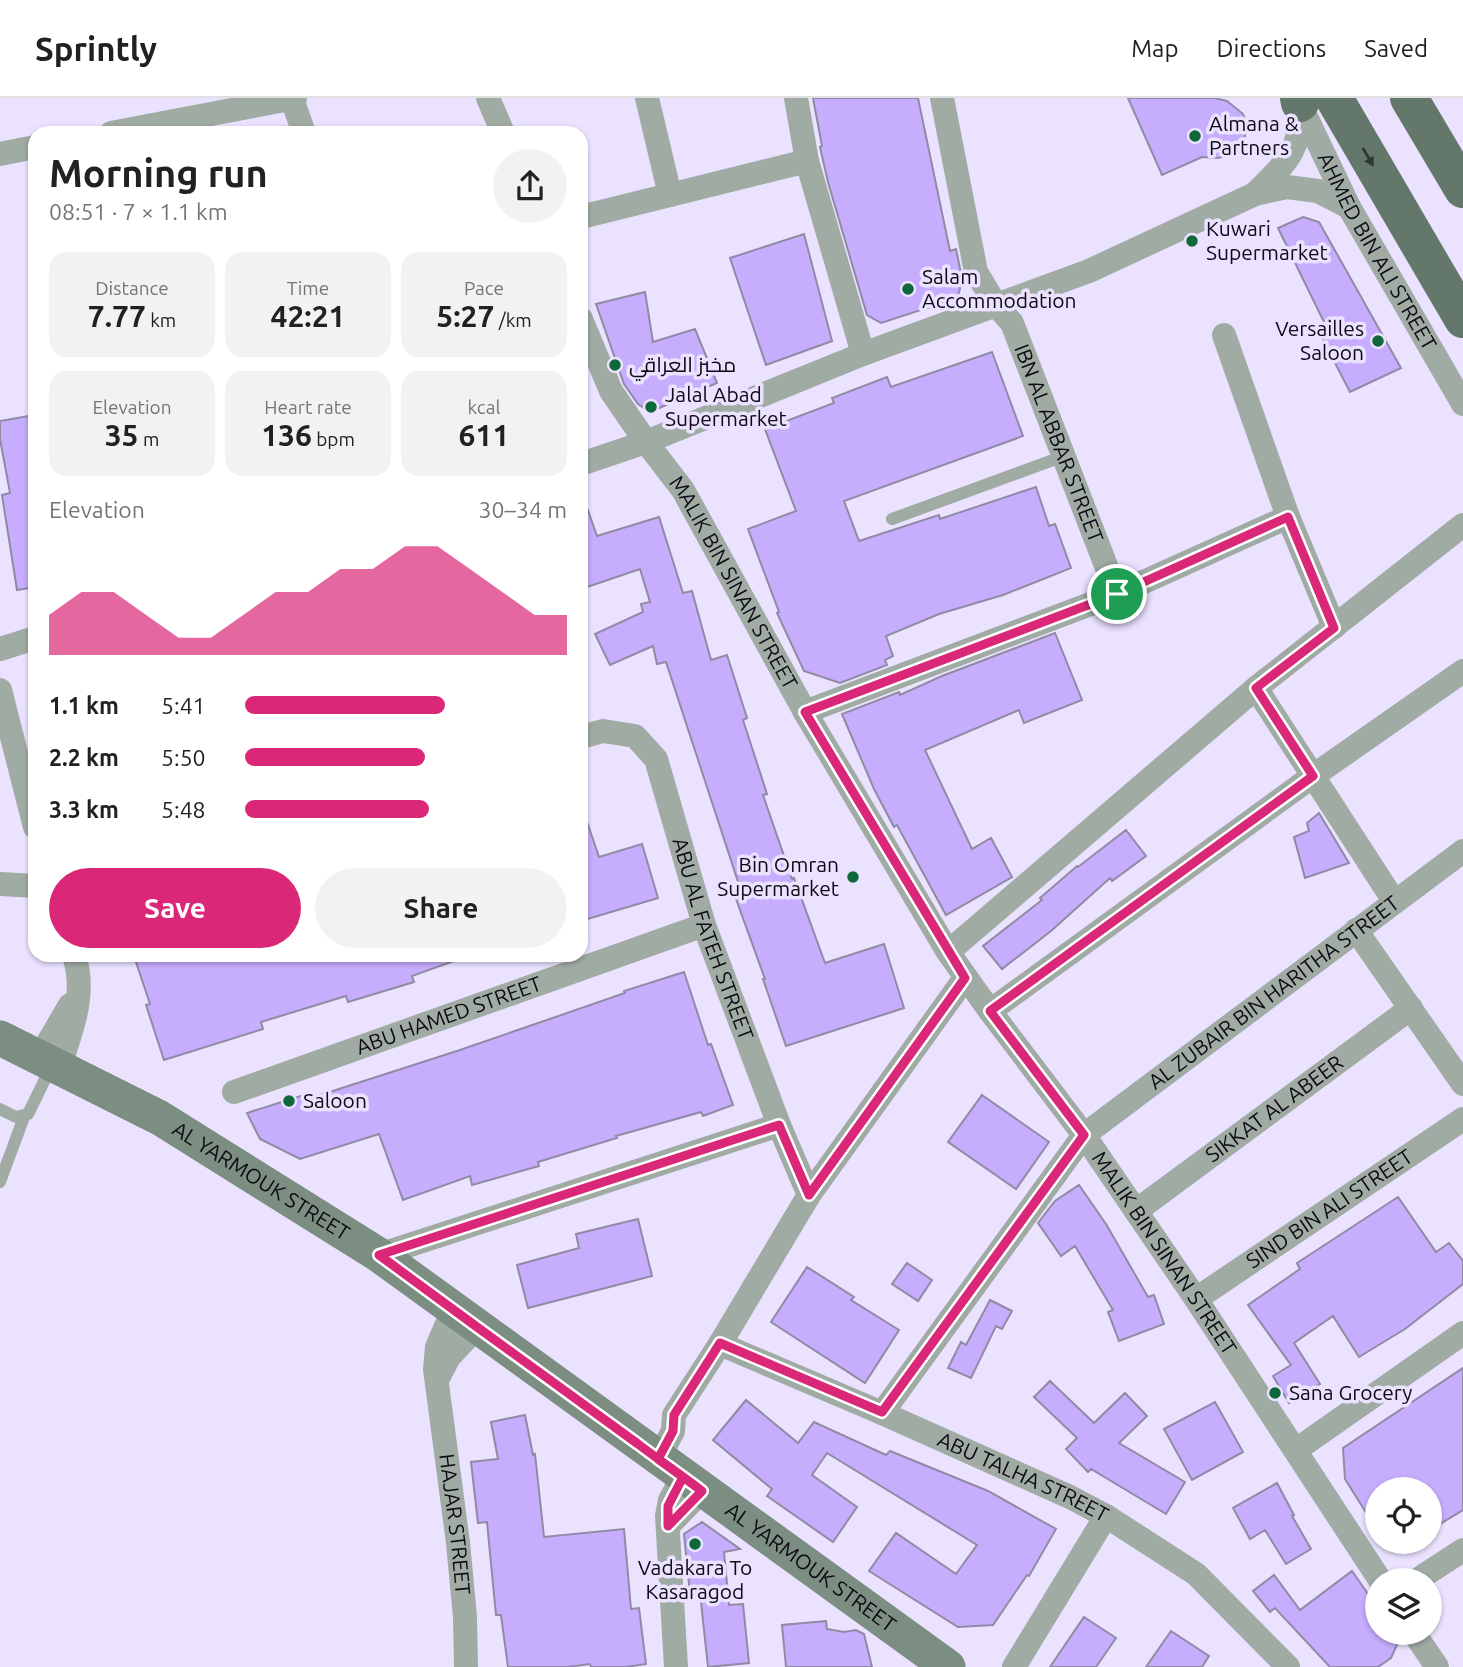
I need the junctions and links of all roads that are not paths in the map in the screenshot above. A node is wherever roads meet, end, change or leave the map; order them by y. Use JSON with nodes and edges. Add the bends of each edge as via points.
{"nodes":[{"id":1,"x":293,"y":98,"type":"edge"},
{"id":2,"x":488,"y":98,"type":"edge"},
{"id":3,"x":647,"y":98,"type":"edge"},
{"id":4,"x":796,"y":98,"type":"edge"},
{"id":5,"x":942,"y":98,"type":"edge"},
{"id":6,"x":1409,"y":98,"type":"edge"},
{"id":7,"x":1308,"y":99,"type":"edge"},
{"id":8,"x":147,"y":126,"type":"edge"},
{"id":9,"x":302,"y":126,"type":"edge"},
{"id":10,"x":500,"y":126,"type":"edge"},
{"id":11,"x":28,"y":148,"type":"edge"},
{"id":12,"x":0,"y":154,"type":"edge"},
{"id":13,"x":807,"y":161,"type":"junction"},
{"id":14,"x":1463,"y":189,"type":"edge"},
{"id":15,"x":1255,"y":194,"type":"junction"},
{"id":16,"x":670,"y":195,"type":"junction"},
{"id":17,"x":1349,"y":207,"type":"junction"},
{"id":18,"x":588,"y":215,"type":"edge"},
{"id":19,"x":996,"y":305,"type":"junction"},
{"id":20,"x":1463,"y":319,"type":"edge"},
{"id":21,"x":1224,"y":335,"type":"dead end"},
{"id":22,"x":588,"y":336,"type":"edge"},
{"id":23,"x":863,"y":354,"type":"junction"},
{"id":24,"x":1463,"y":404,"type":"edge"},
{"id":25,"x":646,"y":442,"type":"junction"},
{"id":26,"x":1064,"y":456,"type":"junction"},
{"id":27,"x":588,"y":462,"type":"edge"},
{"id":28,"x":1288,"y":517,"type":"junction"},
{"id":29,"x":892,"y":519,"type":"dead end"},
{"id":30,"x":1463,"y":525,"type":"edge"},
{"id":31,"x":1117,"y":594,"type":"junction"},
{"id":32,"x":1334,"y":628,"type":"junction"},
{"id":33,"x":28,"y":640,"type":"edge"},
{"id":34,"x":0,"y":649,"type":"edge"},
{"id":35,"x":1463,"y":671,"type":"edge"},
{"id":36,"x":1256,"y":688,"type":"junction"},
{"id":37,"x":0,"y":690,"type":"edge"},
{"id":38,"x":805,"y":712,"type":"junction"},
{"id":39,"x":588,"y":735,"type":"edge"},
{"id":40,"x":1313,"y":776,"type":"junction"},
{"id":41,"x":28,"y":800,"type":"edge"},
{"id":42,"x":1463,"y":851,"type":"edge"},
{"id":43,"x":0,"y":884,"type":"edge"},
{"id":44,"x":28,"y":886,"type":"edge"},
{"id":45,"x":1394,"y":901,"type":"junction"},
{"id":46,"x":704,"y":925,"type":"junction"},
{"id":47,"x":1356,"y":930,"type":"junction"},
{"id":48,"x":948,"y":952,"type":"junction"},
{"id":49,"x":75,"y":962,"type":"edge"},
{"id":50,"x":965,"y":978,"type":"junction"},
{"id":51,"x":1411,"y":1009,"type":"junction"},
{"id":52,"x":990,"y":1011,"type":"junction"},
{"id":53,"x":0,"y":1038,"type":"edge"},
{"id":54,"x":50,"y":1063,"type":"junction"},
{"id":55,"x":1463,"y":1084,"type":"edge"},
{"id":56,"x":233,"y":1092,"type":"dead end"},
{"id":57,"x":0,"y":1109,"type":"edge"},
{"id":58,"x":24,"y":1116,"type":"junction"},
{"id":59,"x":1463,"y":1119,"type":"edge"},
{"id":60,"x":779,"y":1125,"type":"junction"},
{"id":61,"x":1084,"y":1135,"type":"junction"},
{"id":62,"x":0,"y":1182,"type":"edge"},
{"id":63,"x":809,"y":1195,"type":"junction"},
{"id":64,"x":1136,"y":1211,"type":"junction"},
{"id":65,"x":379,"y":1255,"type":"junction"},
{"id":66,"x":1196,"y":1299,"type":"junction"},
{"id":67,"x":465,"y":1319,"type":"junction"},
{"id":68,"x":1463,"y":1333,"type":"edge"},
{"id":69,"x":720,"y":1343,"type":"junction"},
{"id":70,"x":882,"y":1412,"type":"junction"},
{"id":71,"x":1296,"y":1450,"type":"junction"},
{"id":72,"x":670,"y":1468,"type":"junction"},
{"id":73,"x":1106,"y":1516,"type":"junction"},
{"id":74,"x":1463,"y":1550,"type":"edge"},
{"id":75,"x":1372,"y":1568,"type":"edge"},
{"id":76,"x":1435,"y":1568,"type":"edge"},
{"id":77,"x":1418,"y":1645,"type":"edge"},
{"id":78,"x":1425,"y":1663,"type":"edge"},
{"id":79,"x":938,"y":1664,"type":"edge"},
{"id":80,"x":466,"y":1667,"type":"edge"},
{"id":81,"x":676,"y":1667,"type":"edge"},
{"id":82,"x":1014,"y":1667,"type":"edge"},
{"id":83,"x":1288,"y":1667,"type":"edge"}],
"edges":[{"from":1,"to":8,"type":"street"},
{"from":1,"to":9,"type":"street"},
{"from":2,"to":10,"type":"street"},
{"from":3,"to":16,"type":"street"},
{"from":4,"to":13,"type":"street"},
{"from":5,"to":19,"type":"street","name":"IBN AL ABBAR STREET","via":[[976,272]]},
{"from":6,"to":14,"type":"main road"},
{"from":7,"to":15,"type":"street","via":[[1296,146]]},
{"from":7,"to":17,"type":"street","name":"AHMED BIN ALI STREET"},
{"from":7,"to":20,"type":"main road","name":"AHMED BIN ALI STREET","one_way":true},
{"from":11,"to":12,"type":"street"},
{"from":13,"to":16,"type":"street"},
{"from":13,"to":23,"type":"street"},
{"from":15,"to":17,"type":"street","via":[[1287,187],[1318,191]]},
{"from":15,"to":19,"type":"street","via":[[1089,271]]},
{"from":16,"to":18,"type":"street"},
{"from":17,"to":24,"type":"street","name":"AHMED BIN ALI STREET"},
{"from":19,"to":23,"type":"street"},
{"from":19,"to":26,"type":"street","name":"IBN AL ABBAR STREET","via":[[1012,323]]},
{"from":21,"to":28,"type":"street"},
{"from":22,"to":25,"type":"street","name":"MALIK BIN SINAN STREET","via":[[611,391]]},
{"from":23,"to":25,"type":"street"},
{"from":25,"to":27,"type":"street"},
{"from":25,"to":38,"type":"street","name":"MALIK BIN SINAN STREET","via":[[683,490]]},
{"from":26,"to":29,"type":"lane"},
{"from":26,"to":31,"type":"street","name":"IBN AL ABBAR STREET"},
{"from":28,"to":31,"type":"street"},
{"from":28,"to":32,"type":"street"},
{"from":30,"to":32,"type":"street"},
{"from":31,"to":38,"type":"street"},
{"from":32,"to":36,"type":"street"},
{"from":33,"to":34,"type":"street"},
{"from":35,"to":40,"type":"street"},
{"from":36,"to":40,"type":"street"},
{"from":36,"to":48,"type":"street"},
{"from":37,"to":41,"type":"street"},
{"from":38,"to":48,"type":"street","name":"MALIK BIN SINAN STREET"},
{"from":39,"to":46,"type":"street","name":"ABU AL FATEH STREET","via":[[603,731],[635,736],[656,759]]},
{"from":40,"to":45,"type":"street"},
{"from":40,"to":52,"type":"street"},
{"from":42,"to":45,"type":"street","name":"AL ZUBAIR BIN HARITHA STREET"},
{"from":43,"to":44,"type":"street"},
{"from":45,"to":47,"type":"street","name":"AL ZUBAIR BIN HARITHA STREET"},
{"from":46,"to":56,"type":"street","name":"ABU HAMED STREET"},
{"from":46,"to":60,"type":"street","name":"ABU AL FATEH STREET"},
{"from":47,"to":51,"type":"street"},
{"from":47,"to":61,"type":"street","name":"AL ZUBAIR BIN HARITHA STREET"},
{"from":48,"to":50,"type":"street","name":"MALIK BIN SINAN STREET"},
{"from":49,"to":54,"type":"street","via":[[78,997],[73,1024]]},
{"from":50,"to":52,"type":"street","name":"MALIK BIN SINAN STREET"},
{"from":50,"to":63,"type":"street"},
{"from":51,"to":55,"type":"street"},
{"from":51,"to":64,"type":"street","name":"SIKKAT AL ABEER"},
{"from":52,"to":61,"type":"street","name":"MALIK BIN SINAN STREET"},
{"from":53,"to":54,"type":"street","name":"AL YARMOUK STREET"},
{"from":54,"to":58,"type":"lane","via":[[31,1111]]},
{"from":54,"to":65,"type":"street","name":"AL YARMOUK STREET","via":[[160,1118]]},
{"from":57,"to":58,"type":"lane"},
{"from":58,"to":62,"type":"lane"},
{"from":59,"to":66,"type":"street","name":"SIND BIN ALI STREET"},
{"from":60,"to":63,"type":"street","name":"ABU AL FATEH STREET"},
{"from":60,"to":65,"type":"street"},
{"from":61,"to":64,"type":"street","name":"MALIK BIN SINAN STREET"},
{"from":61,"to":70,"type":"street","name":"AL ZUBAIR BIN HARITHA STREET"},
{"from":63,"to":69,"type":"street"},
{"from":64,"to":66,"type":"street","name":"MALIK BIN SINAN STREET"},
{"from":65,"to":67,"type":"street","name":"AL YARMOUK STREET"},
{"from":66,"to":71,"type":"street","name":"MALIK BIN SINAN STREET"},
{"from":67,"to":72,"type":"street","name":"AL YARMOUK STREET"},
{"from":67,"to":80,"type":"street","name":"HAJAR STREET","via":[[437,1381],[458,1543]]},
{"from":68,"to":71,"type":"street"},
{"from":69,"to":70,"type":"street","name":"ABU TALHA STREET"},
{"from":69,"to":72,"type":"street","via":[[674,1415]]},
{"from":70,"to":73,"type":"street","name":"ABU TALHA STREET"},
{"from":71,"to":75,"type":"street","name":"MALIK BIN SINAN STREET"},
{"from":72,"to":79,"type":"street","name":"AL YARMOUK STREET"},
{"from":72,"to":81,"type":"street","via":[[668,1526]]},
{"from":73,"to":82,"type":"street"},
{"from":73,"to":83,"type":"street","name":"ABU TALHA STREET","via":[[1196,1574]]},
{"from":74,"to":76,"type":"street"},
{"from":77,"to":78,"type":"street"}]}
